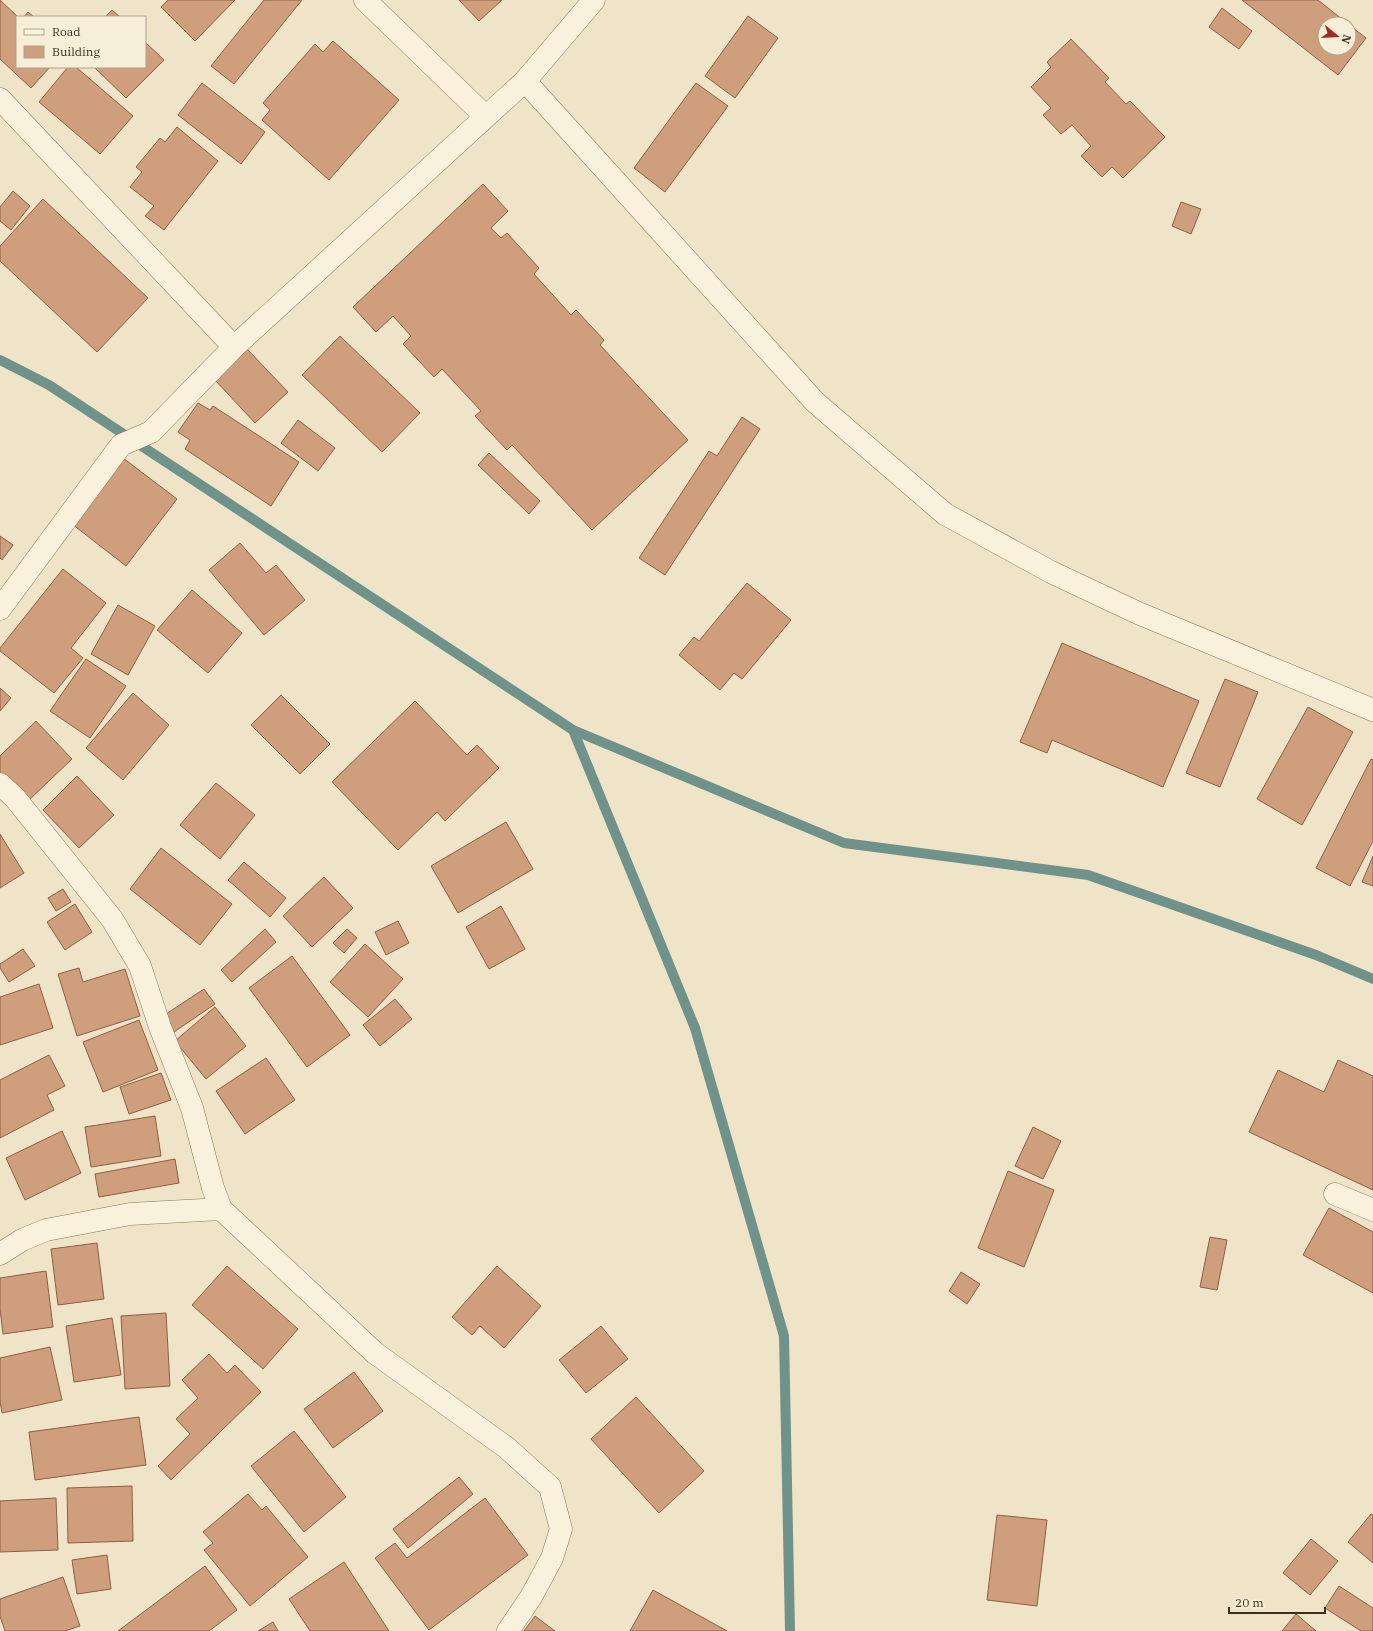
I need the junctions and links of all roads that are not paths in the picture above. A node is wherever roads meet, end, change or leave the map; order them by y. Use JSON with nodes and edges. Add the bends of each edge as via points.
{"nodes":[{"id":1,"x":365,"y":0,"type":"edge"},
{"id":2,"x":594,"y":0,"type":"edge"},
{"id":3,"x":525,"y":81,"type":"junction"},
{"id":4,"x":0,"y":99,"type":"edge"},
{"id":5,"x":485,"y":116,"type":"junction"},
{"id":6,"x":234,"y":347,"type":"junction"},
{"id":7,"x":0,"y":609,"type":"edge"},
{"id":8,"x":1373,"y":710,"type":"edge"},
{"id":9,"x":0,"y":784,"type":"edge"},
{"id":10,"x":1335,"y":1194,"type":"dead end"},
{"id":11,"x":221,"y":1209,"type":"junction"},
{"id":12,"x":1373,"y":1210,"type":"edge"},
{"id":13,"x":0,"y":1254,"type":"edge"},
{"id":14,"x":508,"y":1631,"type":"edge"}],
"edges":[{"from":1,"to":5,"type":"street"},
{"from":2,"to":3,"type":"street"},
{"from":3,"to":5,"type":"street"},
{"from":3,"to":8,"type":"street","via":[[815,402],[945,514],[1051,572],[1138,613]]},
{"from":4,"to":6,"type":"street"},
{"from":5,"to":6,"type":"street"},
{"from":6,"to":7,"type":"street","via":[[151,432],[121,445]]},
{"from":9,"to":11,"type":"street","via":[[20,804],[112,919],[140,966],[160,1027],[192,1108]]},
{"from":10,"to":12,"type":"street"},
{"from":11,"to":13,"type":"street","via":[[130,1214],[46,1230],[22,1240]]},
{"from":11,"to":14,"type":"street","via":[[375,1353],[507,1448],[550,1487],[561,1529],[552,1558],[531,1597]]}]}
